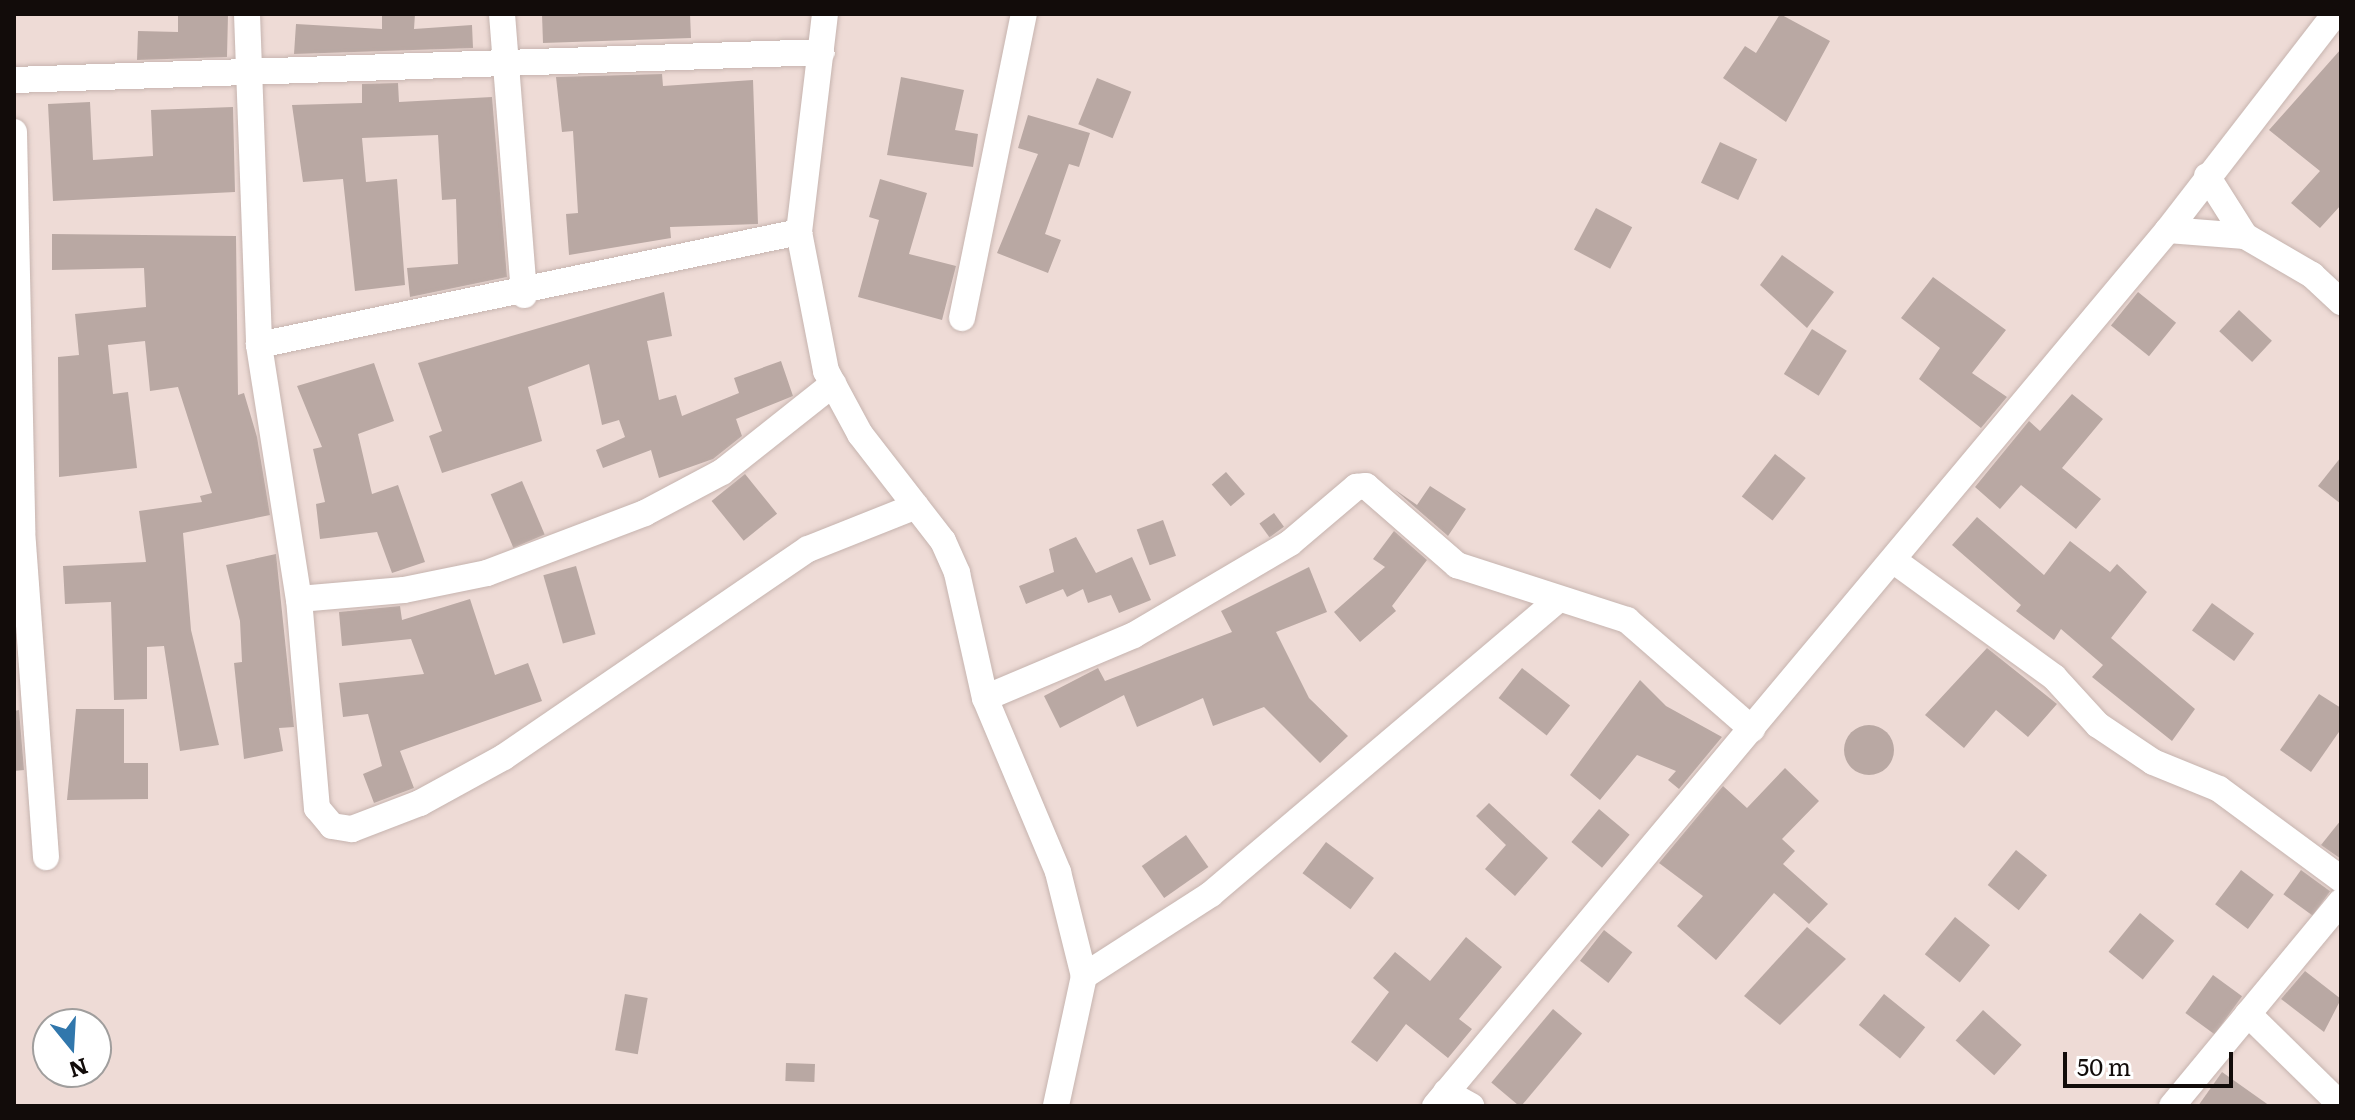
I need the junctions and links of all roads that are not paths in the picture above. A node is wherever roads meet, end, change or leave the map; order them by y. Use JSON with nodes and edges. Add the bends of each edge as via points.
{"nodes":[{"id":1,"x":247,"y":14,"type":"edge"},
{"id":2,"x":502,"y":14,"type":"edge"},
{"id":3,"x":825,"y":14,"type":"edge"},
{"id":4,"x":1024,"y":14,"type":"edge"},
{"id":5,"x":2335,"y":14,"type":"edge"},
{"id":6,"x":822,"y":52,"type":"junction"},
{"id":7,"x":505,"y":61,"type":"junction"},
{"id":8,"x":249,"y":75,"type":"junction"},
{"id":9,"x":14,"y":80,"type":"edge"},
{"id":10,"x":14,"y":132,"type":"edge"},
{"id":11,"x":2207,"y":176,"type":"junction"},
{"id":12,"x":2168,"y":230,"type":"junction"},
{"id":13,"x":799,"y":232,"type":"junction"},
{"id":14,"x":2245,"y":236,"type":"junction"},
{"id":15,"x":524,"y":295,"type":"junction"},
{"id":16,"x":2341,"y":302,"type":"edge"},
{"id":17,"x":962,"y":318,"type":"dead end"},
{"id":18,"x":259,"y":345,"type":"junction"},
{"id":19,"x":833,"y":384,"type":"junction"},
{"id":20,"x":916,"y":506,"type":"junction"},
{"id":21,"x":1893,"y":560,"type":"junction"},
{"id":22,"x":299,"y":599,"type":"junction"},
{"id":23,"x":1557,"y":601,"type":"junction"},
{"id":24,"x":985,"y":698,"type":"junction"},
{"id":25,"x":1752,"y":729,"type":"junction"},
{"id":26,"x":46,"y":857,"type":"dead end"},
{"id":27,"x":2341,"y":879,"type":"edge"},
{"id":28,"x":2341,"y":902,"type":"edge"},
{"id":29,"x":1084,"y":976,"type":"junction"},
{"id":30,"x":2248,"y":1014,"type":"junction"},
{"id":31,"x":1440,"y":1099,"type":"edge"},
{"id":32,"x":2341,"y":1105,"type":"edge"},
{"id":33,"x":1056,"y":1106,"type":"edge"},
{"id":34,"x":1471,"y":1106,"type":"edge"},
{"id":35,"x":2172,"y":1106,"type":"edge"}],
"edges":[{"from":1,"to":8,"type":"street"},
{"from":2,"to":7,"type":"street"},
{"from":3,"to":6,"type":"street"},
{"from":4,"to":17,"type":"street"},
{"from":5,"to":11,"type":"street"},
{"from":6,"to":7,"type":"street"},
{"from":6,"to":13,"type":"street"},
{"from":7,"to":8,"type":"street"},
{"from":7,"to":15,"type":"street"},
{"from":8,"to":9,"type":"street"},
{"from":8,"to":18,"type":"street"},
{"from":10,"to":26,"type":"street","via":[[22,530]]},
{"from":11,"to":12,"type":"street"},
{"from":11,"to":14,"type":"street"},
{"from":12,"to":14,"type":"street"},
{"from":12,"to":21,"type":"street"},
{"from":13,"to":15,"type":"street"},
{"from":13,"to":19,"type":"street"},
{"from":14,"to":16,"type":"street","via":[[2312,275]]},
{"from":15,"to":18,"type":"street"},
{"from":18,"to":22,"type":"street"},
{"from":19,"to":20,"type":"street"},
{"from":19,"to":22,"type":"street","via":[[722,472],[645,513],[487,573],[404,590]]},
{"from":20,"to":22,"type":"street","via":[[808,549],[504,757],[420,803],[352,829],[332,826],[317,808]]},
{"from":20,"to":24,"type":"street","via":[[957,573]]},
{"from":21,"to":25,"type":"street"},
{"from":21,"to":27,"type":"street","via":[[2054,677],[2098,725],[2153,762],[2219,789]]},
{"from":23,"to":24,"type":"street","via":[[1457,565],[1366,486],[1356,487],[1290,543],[1134,635]]},
{"from":23,"to":25,"type":"street","via":[[1627,620]]},
{"from":23,"to":29,"type":"street","via":[[1211,894]]},
{"from":24,"to":29,"type":"street","via":[[1058,872]]},
{"from":25,"to":31,"type":"street"},
{"from":28,"to":30,"type":"street"},
{"from":29,"to":33,"type":"street"},
{"from":30,"to":32,"type":"street"},
{"from":30,"to":35,"type":"street"},
{"from":31,"to":34,"type":"street"}]}
